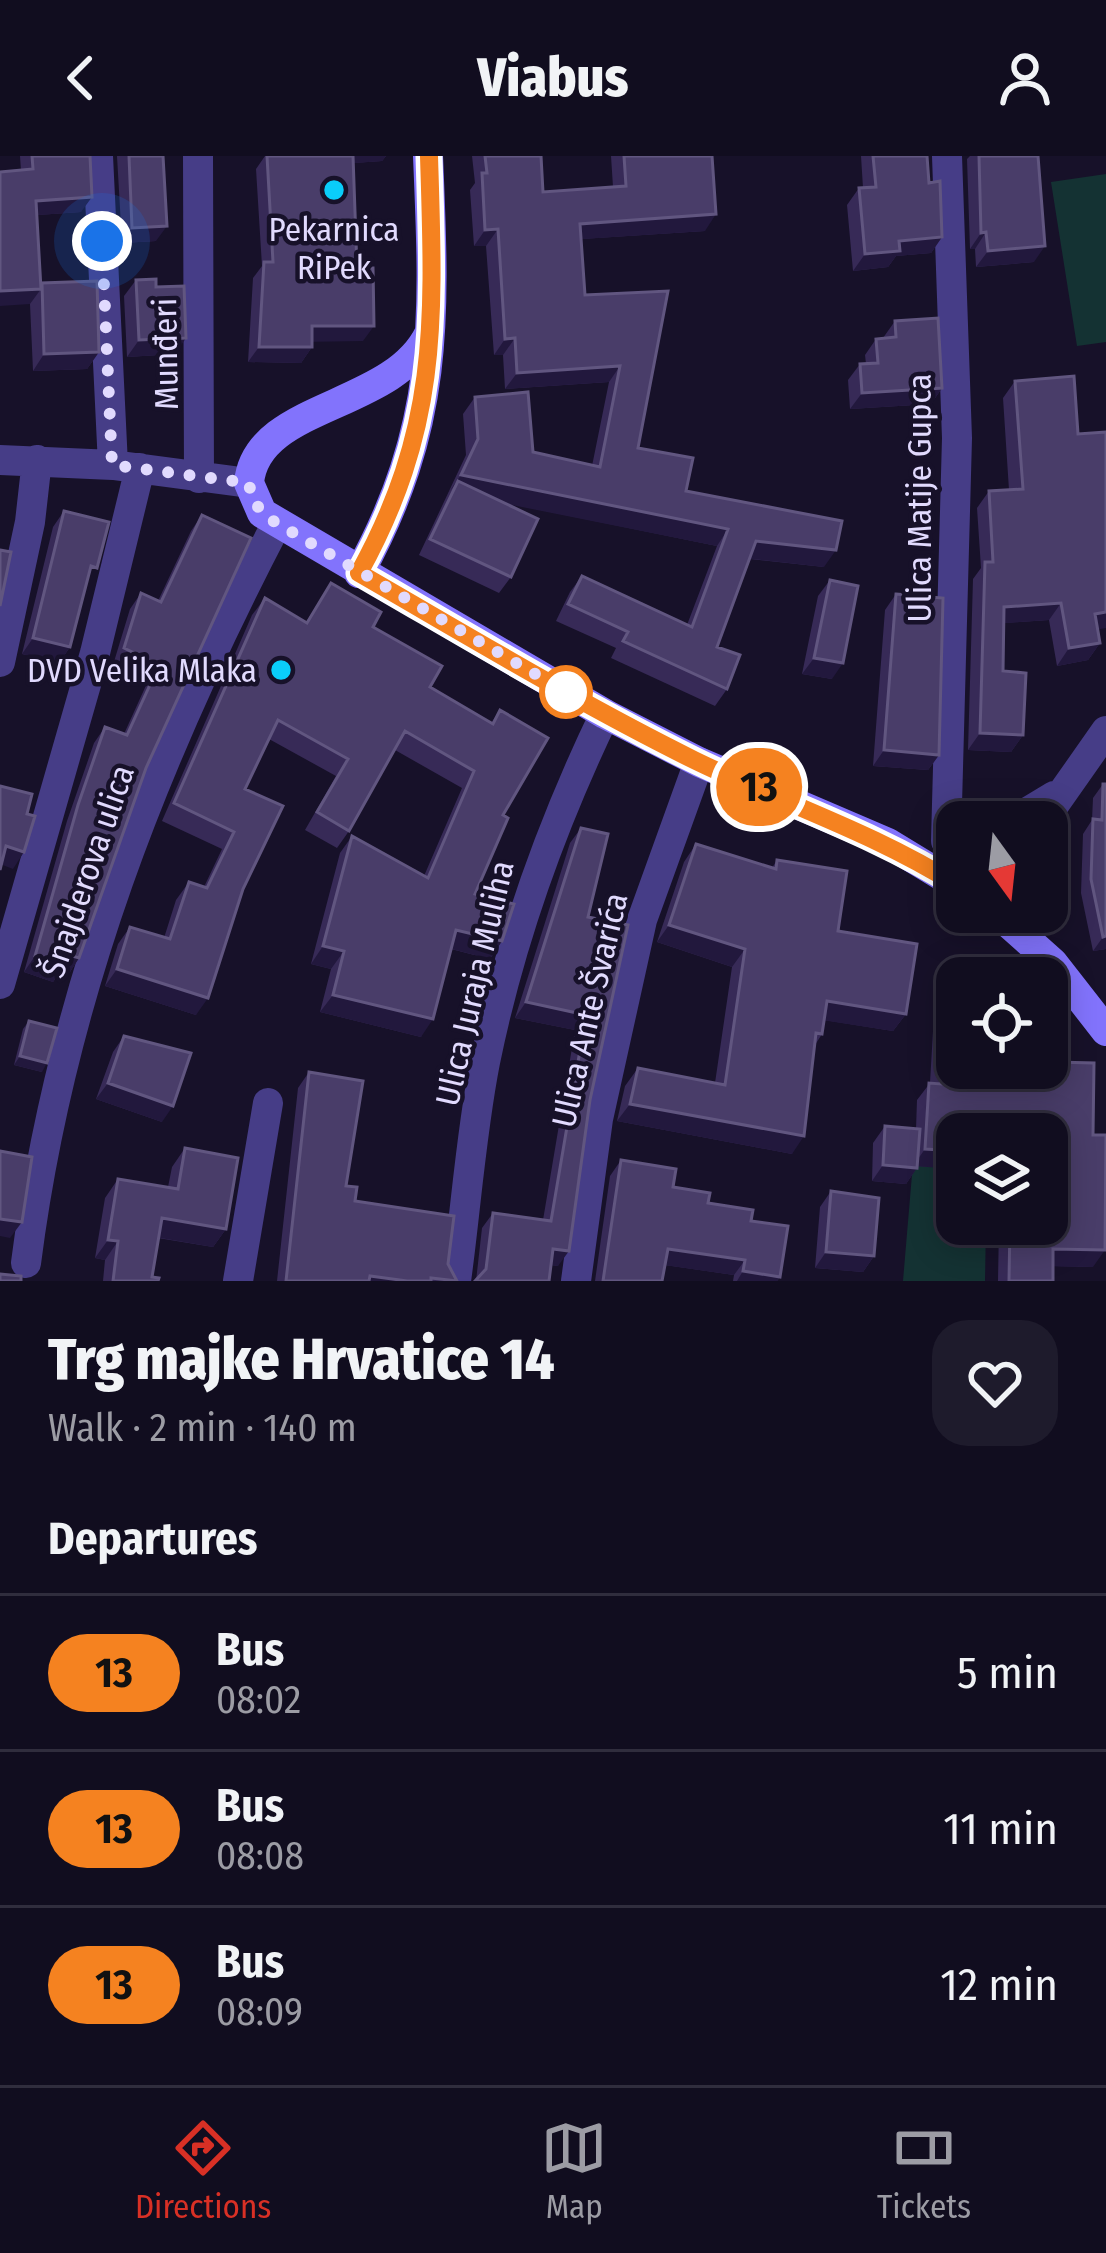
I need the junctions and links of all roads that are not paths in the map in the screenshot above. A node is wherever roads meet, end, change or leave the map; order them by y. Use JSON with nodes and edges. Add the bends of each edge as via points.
{"nodes":[{"id":1,"x":98,"y":156,"type":"edge"},
{"id":2,"x":198,"y":156,"type":"edge"},
{"id":3,"x":428,"y":156,"type":"edge"},
{"id":4,"x":947,"y":156,"type":"edge"},
{"id":5,"x":429,"y":334,"type":"junction"},
{"id":6,"x":0,"y":460,"type":"edge"},
{"id":7,"x":37,"y":460,"type":"junction"},
{"id":8,"x":126,"y":466,"type":"junction"},
{"id":9,"x":199,"y":478,"type":"junction"},
{"id":10,"x":249,"y":483,"type":"junction"},
{"id":11,"x":277,"y":523,"type":"junction"},
{"id":12,"x":359,"y":573,"type":"junction"},
{"id":13,"x":0,"y":662,"type":"edge"},
{"id":14,"x":605,"y":714,"type":"junction"},
{"id":15,"x":1106,"y":731,"type":"edge"},
{"id":16,"x":699,"y":762,"type":"junction"},
{"id":17,"x":1059,"y":793,"type":"junction"},
{"id":18,"x":952,"y":801,"type":"edge"},
{"id":19,"x":1046,"y":801,"type":"edge"},
{"id":20,"x":1054,"y":801,"type":"edge"},
{"id":21,"x":936,"y":841,"type":"edge"},
{"id":22,"x":888,"y":843,"type":"junction"},
{"id":23,"x":936,"y":872,"type":"edge"},
{"id":24,"x":1033,"y":933,"type":"edge"},
{"id":25,"x":0,"y":984,"type":"edge"},
{"id":26,"x":1101,"y":1023,"type":"edge"},
{"id":27,"x":268,"y":1102,"type":"dead end"},
{"id":28,"x":26,"y":1263,"type":"dead end"},
{"id":29,"x":238,"y":1281,"type":"edge"},
{"id":30,"x":456,"y":1281,"type":"edge"},
{"id":31,"x":576,"y":1281,"type":"edge"}],
"edges":[{"from":1,"to":8,"type":"street"},
{"from":2,"to":9,"type":"street","name":"Munđeri"},
{"from":3,"to":5,"type":"main road"},
{"from":4,"to":18,"type":"street","name":"Ulica Matije Gupca","via":[[958,438]]},
{"from":5,"to":10,"type":"main road","via":[[399,375],[281,432],[256,460]]},
{"from":5,"to":12,"type":"main road","via":[[410,468]]},
{"from":6,"to":7,"type":"street"},
{"from":7,"to":8,"type":"street"},
{"from":7,"to":13,"type":"street"},
{"from":8,"to":9,"type":"street"},
{"from":8,"to":25,"type":"street","via":[[95,653]]},
{"from":9,"to":10,"type":"street"},
{"from":10,"to":11,"type":"main road","via":[[256,507]]},
{"from":11,"to":12,"type":"main road"},
{"from":11,"to":28,"type":"street","name":"Šnajderova ulica","via":[[187,700],[104,920],[39,1158]]},
{"from":12,"to":14,"type":"main road"},
{"from":14,"to":16,"type":"main road"},
{"from":14,"to":30,"type":"street","name":"Ulica Juraja Muliha","via":[[544,846],[499,1004]]},
{"from":15,"to":17,"type":"street"},
{"from":16,"to":22,"type":"main road"},
{"from":16,"to":31,"type":"street","name":"Ulica Ante Švarića","via":[[642,920],[598,1119]]},
{"from":17,"to":19,"type":"street"},
{"from":17,"to":20,"type":"street"},
{"from":21,"to":22,"type":"street"},
{"from":22,"to":23,"type":"main road"},
{"from":24,"to":26,"type":"main road"},
{"from":27,"to":29,"type":"street"}]}
